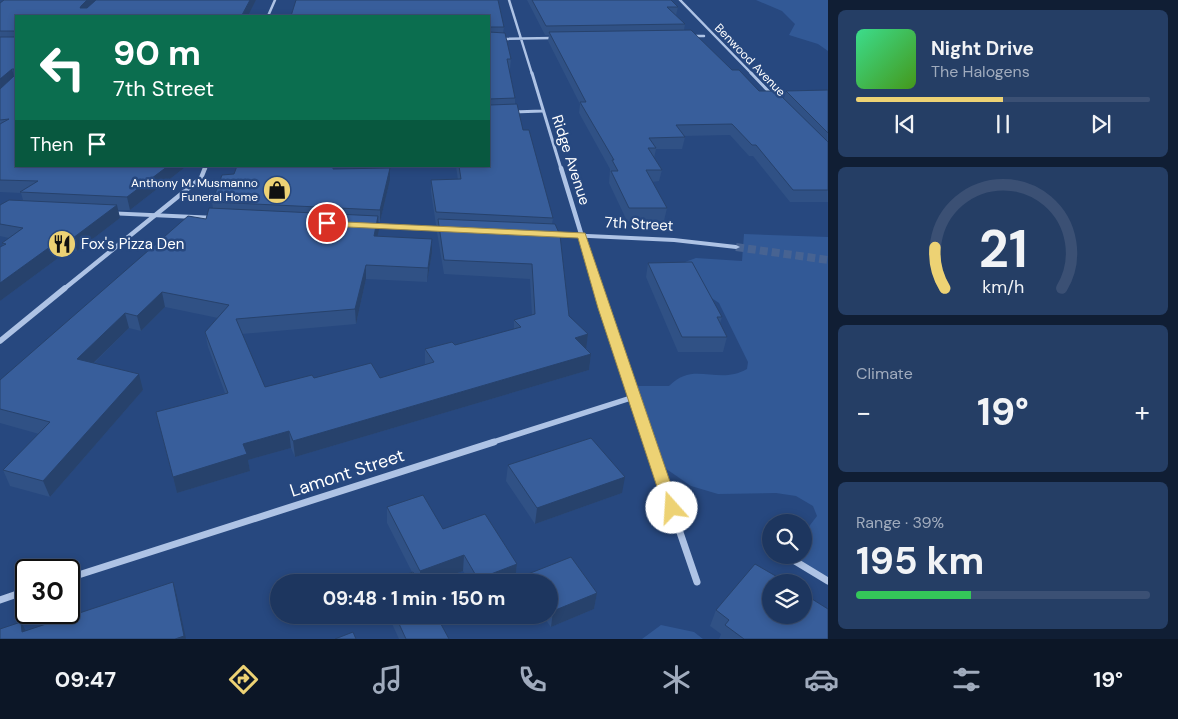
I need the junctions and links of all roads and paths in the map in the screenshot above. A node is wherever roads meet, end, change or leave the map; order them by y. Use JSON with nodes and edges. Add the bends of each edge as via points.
{"nodes":[{"id":1,"x":275,"y":0,"type":"edge"},
{"id":2,"x":509,"y":0,"type":"edge"},
{"id":3,"x":680,"y":0,"type":"edge"},
{"id":4,"x":268,"y":15,"type":"edge"},
{"id":5,"x":685,"y":36,"type":"edge"},
{"id":6,"x":704,"y":36,"type":"dead end"},
{"id":7,"x":556,"y":38,"type":"edge"},
{"id":8,"x":490,"y":39,"type":"edge"},
{"id":9,"x":519,"y":39,"type":"junction"},
{"id":10,"x":775,"y":98,"type":"edge"},
{"id":11,"x":542,"y":111,"type":"junction"},
{"id":12,"x":507,"y":112,"type":"edge"},
{"id":13,"x":206,"y":167,"type":"edge"},
{"id":14,"x":98,"y":213,"type":"edge"},
{"id":15,"x":155,"y":215,"type":"junction"},
{"id":16,"x":222,"y":218,"type":"edge"},
{"id":17,"x":357,"y":225,"type":"edge"},
{"id":18,"x":454,"y":229,"type":"edge"},
{"id":19,"x":543,"y":233,"type":"edge"},
{"id":20,"x":582,"y":235,"type":"junction"},
{"id":21,"x":736,"y":247,"type":"tunnel mouth"},
{"id":22,"x":0,"y":341,"type":"edge"},
{"id":23,"x":634,"y":397,"type":"junction"},
{"id":24,"x":800,"y":564,"type":"edge"},
{"id":25,"x":80,"y":574,"type":"edge"},
{"id":26,"x":828,"y":581,"type":"edge"},
{"id":27,"x":697,"y":582,"type":"dead end"},
{"id":28,"x":15,"y":595,"type":"edge"},
{"id":29,"x":0,"y":600,"type":"edge"}],
"edges":[{"from":1,"to":4,"type":"street"},
{"from":2,"to":9,"type":"street","name":"Ridge Avenue"},
{"from":3,"to":10,"type":"street","name":"Benwood Avenue"},
{"from":5,"to":6,"type":"street"},
{"from":7,"to":9,"type":"street"},
{"from":8,"to":9,"type":"street"},
{"from":9,"to":11,"type":"street","name":"Ridge Avenue"},
{"from":11,"to":12,"type":"street"},
{"from":11,"to":20,"type":"street","name":"Ridge Avenue"},
{"from":13,"to":15,"type":"street","via":[[201,178]]},
{"from":14,"to":15,"type":"street"},
{"from":15,"to":16,"type":"street"},
{"from":15,"to":22,"type":"street"},
{"from":17,"to":18,"type":"street"},
{"from":19,"to":20,"type":"street","name":"7th Street"},
{"from":20,"to":21,"type":"street","name":"7th Street"},
{"from":20,"to":23,"type":"street","name":"Ridge Avenue"},
{"from":23,"to":25,"type":"street","name":"Lamont Street"},
{"from":23,"to":27,"type":"street","name":"Ridge Avenue"},
{"from":24,"to":26,"type":"street"},
{"from":28,"to":29,"type":"street"}]}
